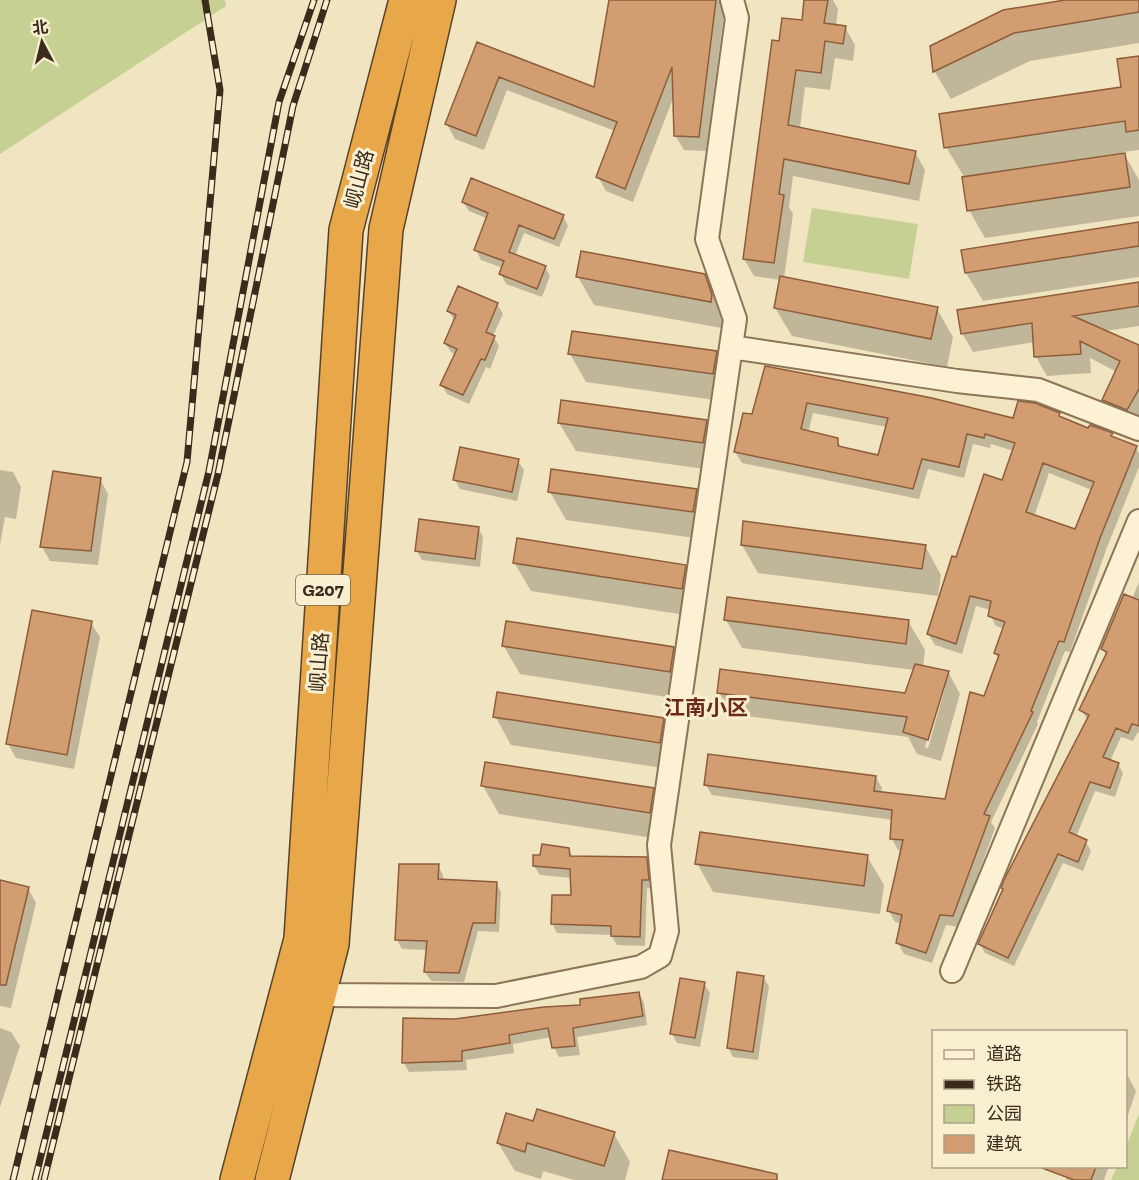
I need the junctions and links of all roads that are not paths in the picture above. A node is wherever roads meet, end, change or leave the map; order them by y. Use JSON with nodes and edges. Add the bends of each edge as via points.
{"nodes":[{"id":1,"x":406,"y":0,"type":"edge"},
{"id":2,"x":439,"y":0,"type":"edge"},
{"id":3,"x":732,"y":0,"type":"edge"},
{"id":4,"x":731,"y":347,"type":"junction"},
{"id":5,"x":1139,"y":429,"type":"edge"},
{"id":6,"x":1139,"y":521,"type":"edge"},
{"id":7,"x":952,"y":971,"type":"dead end"},
{"id":8,"x":303,"y":992,"type":"junction"},
{"id":9,"x":237,"y":1180,"type":"edge"},
{"id":10,"x":272,"y":1180,"type":"edge"}],
"edges":[{"from":1,"to":8,"type":"highway","name":"岘山路","number":"G207","via":[[346,230],[302,939]]},
{"from":2,"to":8,"type":"highway","name":"岘山路","number":"G207","via":[[386,230],[332,945]]},
{"from":3,"to":4,"type":"street","via":[[737,18],[707,239],[735,319]]},
{"from":4,"to":5,"type":"street","via":[[1038,390]]},
{"from":4,"to":8,"type":"street","via":[[659,845],[667,931],[660,956],[641,967],[496,996]]},
{"from":6,"to":7,"type":"street"},
{"from":8,"to":9,"type":"highway","name":"岘山路","number":"G207"},
{"from":8,"to":10,"type":"highway","name":"岘山路","number":"G207"}]}
